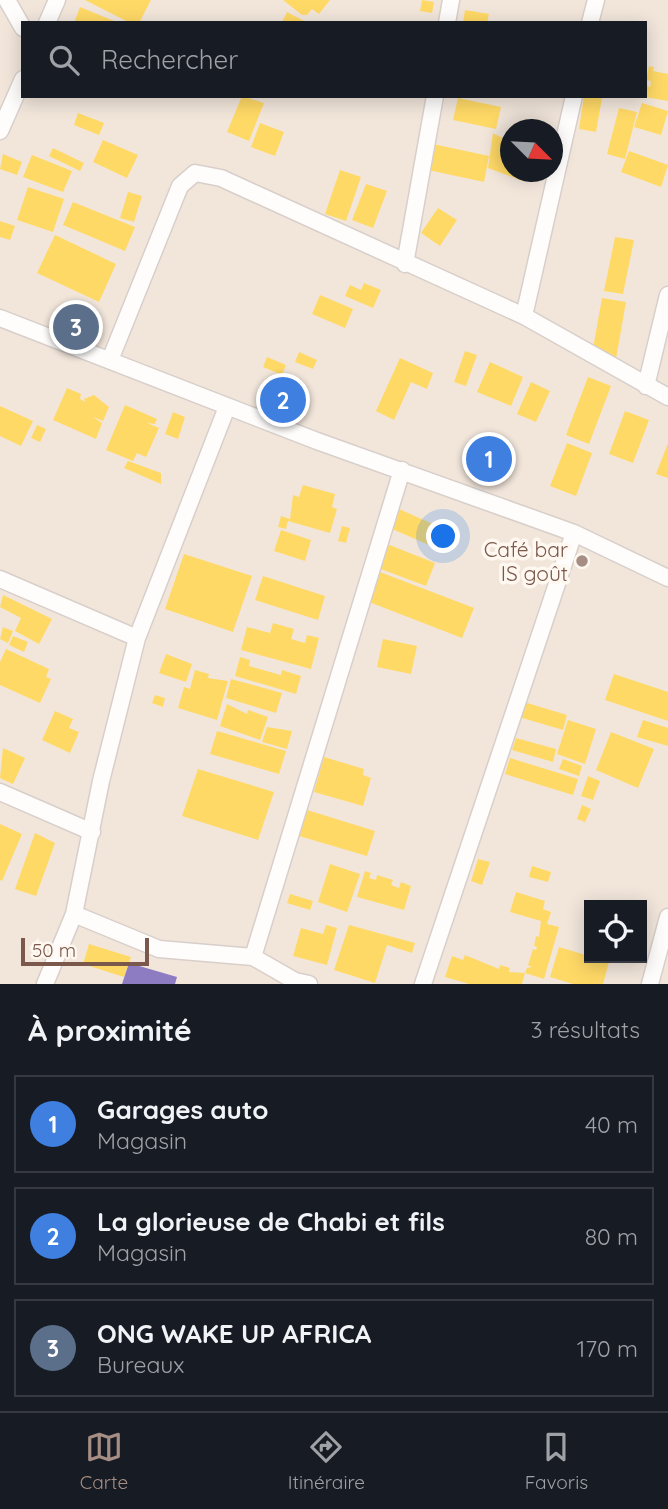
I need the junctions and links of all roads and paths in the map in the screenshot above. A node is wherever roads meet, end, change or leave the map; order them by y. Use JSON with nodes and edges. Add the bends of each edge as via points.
{"nodes":[{"id":1,"x":7,"y":0,"type":"edge"},
{"id":2,"x":57,"y":0,"type":"edge"},
{"id":3,"x":452,"y":0,"type":"edge"},
{"id":4,"x":596,"y":0,"type":"edge"},
{"id":5,"x":48,"y":21,"type":"edge"},
{"id":6,"x":447,"y":21,"type":"edge"},
{"id":7,"x":591,"y":21,"type":"edge"},
{"id":8,"x":21,"y":24,"type":"edge"},
{"id":9,"x":21,"y":84,"type":"edge"},
{"id":10,"x":435,"y":98,"type":"edge"},
{"id":11,"x":574,"y":98,"type":"edge"},
{"id":12,"x":0,"y":131,"type":"edge"},
{"id":13,"x":405,"y":264,"type":"junction"},
{"id":14,"x":668,"y":295,"type":"edge"},
{"id":15,"x":524,"y":316,"type":"junction"},
{"id":16,"x":0,"y":318,"type":"edge"},
{"id":17,"x":110,"y":360,"type":"junction"},
{"id":18,"x":646,"y":386,"type":"junction"},
{"id":19,"x":668,"y":397,"type":"edge"},
{"id":20,"x":227,"y":407,"type":"junction"},
{"id":21,"x":402,"y":470,"type":"junction"},
{"id":22,"x":574,"y":533,"type":"junction"},
{"id":23,"x":668,"y":578,"type":"edge"},
{"id":24,"x":0,"y":579,"type":"edge"},
{"id":25,"x":137,"y":638,"type":"junction"},
{"id":26,"x":0,"y":792,"type":"edge"},
{"id":27,"x":92,"y":832,"type":"junction"},
{"id":28,"x":74,"y":914,"type":"junction"},
{"id":29,"x":668,"y":917,"type":"edge"},
{"id":30,"x":253,"y":957,"type":"junction"},
{"id":31,"x":44,"y":984,"type":"edge"},
{"id":32,"x":309,"y":984,"type":"edge"},
{"id":33,"x":423,"y":984,"type":"edge"},
{"id":34,"x":650,"y":984,"type":"edge"}],
"edges":[{"from":1,"to":8,"type":"street"},
{"from":2,"to":5,"type":"street"},
{"from":3,"to":6,"type":"street"},
{"from":4,"to":7,"type":"street"},
{"from":9,"to":12,"type":"street"},
{"from":10,"to":13,"type":"street"},
{"from":11,"to":15,"type":"street"},
{"from":13,"to":15,"type":"street"},
{"from":13,"to":17,"type":"street","via":[[221,178],[195,173],[180,186]]},
{"from":14,"to":18,"type":"street"},
{"from":15,"to":18,"type":"street"},
{"from":16,"to":17,"type":"street"},
{"from":17,"to":20,"type":"street"},
{"from":18,"to":19,"type":"street"},
{"from":20,"to":21,"type":"street"},
{"from":20,"to":25,"type":"street"},
{"from":21,"to":22,"type":"street"},
{"from":21,"to":30,"type":"street"},
{"from":22,"to":23,"type":"street"},
{"from":22,"to":33,"type":"street"},
{"from":24,"to":25,"type":"street"},
{"from":25,"to":27,"type":"street"},
{"from":26,"to":27,"type":"street"},
{"from":27,"to":28,"type":"street"},
{"from":28,"to":30,"type":"street","via":[[159,949]]},
{"from":28,"to":31,"type":"street"},
{"from":29,"to":34,"type":"street"},
{"from":30,"to":32,"type":"street"}]}
